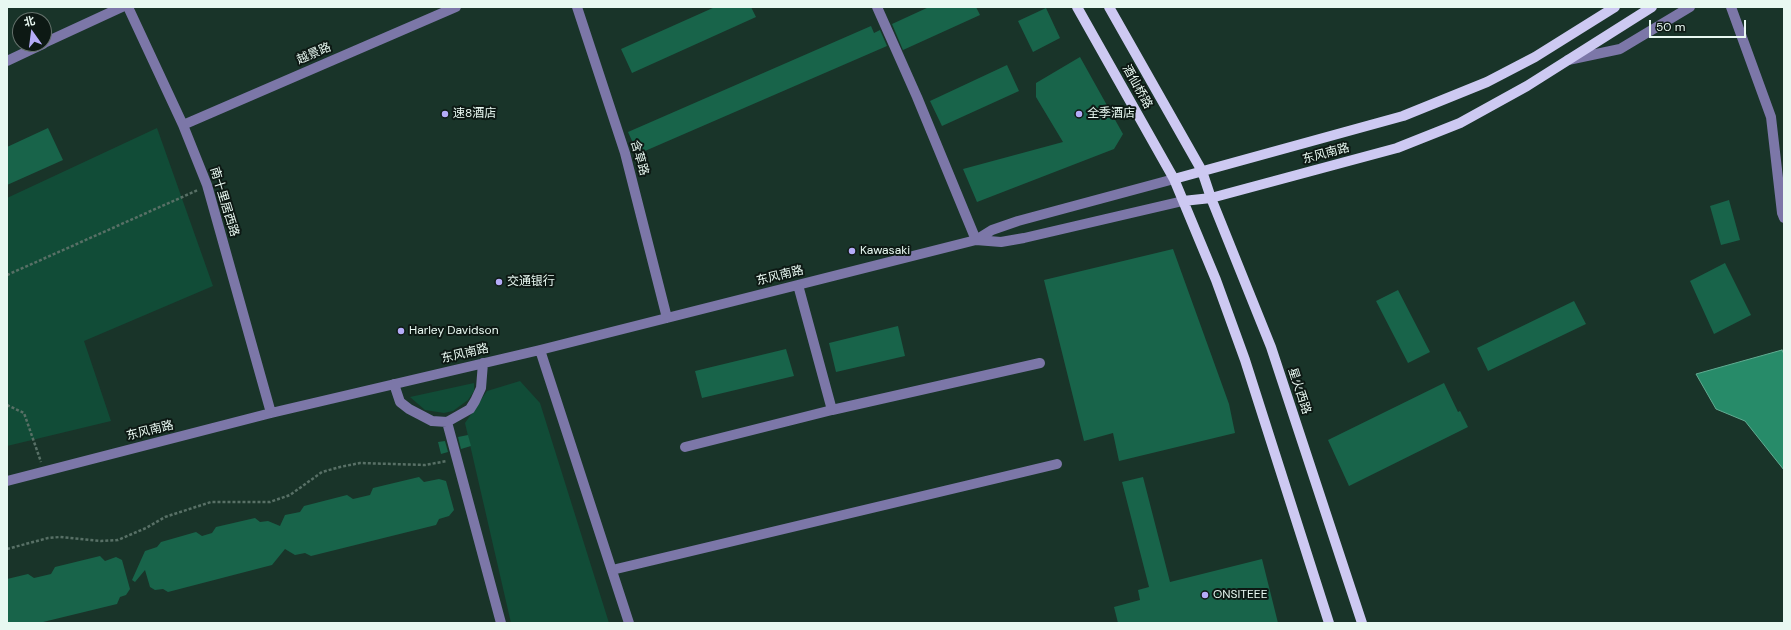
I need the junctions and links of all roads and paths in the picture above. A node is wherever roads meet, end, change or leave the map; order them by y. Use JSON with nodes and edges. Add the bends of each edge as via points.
{"nodes":[{"id":1,"x":122,"y":7,"type":"edge"},
{"id":2,"x":128,"y":7,"type":"edge"},
{"id":3,"x":456,"y":7,"type":"edge"},
{"id":4,"x":577,"y":7,"type":"edge"},
{"id":5,"x":877,"y":7,"type":"edge"},
{"id":6,"x":1077,"y":7,"type":"edge"},
{"id":7,"x":1109,"y":7,"type":"edge"},
{"id":8,"x":1604,"y":7,"type":"edge"},
{"id":9,"x":1616,"y":7,"type":"edge"},
{"id":10,"x":1652,"y":7,"type":"edge"},
{"id":11,"x":1690,"y":7,"type":"edge"},
{"id":12,"x":1730,"y":7,"type":"edge"},
{"id":13,"x":1596,"y":20,"type":"junction"},
{"id":14,"x":52,"y":40,"type":"edge"},
{"id":15,"x":26,"y":52,"type":"edge"},
{"id":16,"x":1568,"y":60,"type":"junction"},
{"id":17,"x":7,"y":61,"type":"edge"},
{"id":18,"x":183,"y":125,"type":"junction"},
{"id":19,"x":1202,"y":171,"type":"junction"},
{"id":20,"x":1174,"y":179,"type":"junction"},
{"id":21,"x":207,"y":185,"type":"junction"},
{"id":22,"x":1211,"y":198,"type":"junction"},
{"id":23,"x":1183,"y":202,"type":"junction"},
{"id":24,"x":1784,"y":218,"type":"edge"},
{"id":25,"x":976,"y":240,"type":"junction"},
{"id":26,"x":7,"y":275,"type":"edge"},
{"id":27,"x":798,"y":285,"type":"junction"},
{"id":28,"x":668,"y":318,"type":"junction"},
{"id":29,"x":540,"y":350,"type":"junction"},
{"id":30,"x":482,"y":363,"type":"junction"},
{"id":31,"x":1040,"y":363,"type":"dead end"},
{"id":32,"x":394,"y":384,"type":"junction"},
{"id":33,"x":7,"y":405,"type":"edge"},
{"id":34,"x":832,"y":410,"type":"junction"},
{"id":35,"x":271,"y":413,"type":"junction"},
{"id":36,"x":447,"y":422,"type":"junction"},
{"id":37,"x":685,"y":447,"type":"dead end"},
{"id":38,"x":457,"y":460,"type":"junction"},
{"id":39,"x":1057,"y":464,"type":"dead end"},
{"id":40,"x":44,"y":471,"type":"junction"},
{"id":41,"x":7,"y":481,"type":"edge"},
{"id":42,"x":7,"y":550,"type":"edge"},
{"id":43,"x":612,"y":570,"type":"junction"},
{"id":44,"x":501,"y":623,"type":"edge"},
{"id":45,"x":629,"y":623,"type":"edge"},
{"id":46,"x":1329,"y":623,"type":"edge"},
{"id":47,"x":1362,"y":623,"type":"edge"}],
"edges":[{"from":1,"to":14,"type":"street"},
{"from":2,"to":18,"type":"street","name":"南十里居西路"},
{"from":3,"to":18,"type":"street","name":"越景路"},
{"from":4,"to":28,"type":"street","name":"含草路","via":[[625,153]]},
{"from":5,"to":25,"type":"street"},
{"from":6,"to":20,"type":"main road","name":"酒仙桥路"},
{"from":7,"to":19,"type":"main road","name":"酒仙桥路"},
{"from":8,"to":13,"type":"street"},
{"from":9,"to":13,"type":"main road","name":"东风南路"},
{"from":10,"to":16,"type":"main road","name":"东风南路"},
{"from":11,"to":16,"type":"street","via":[[1620,49]]},
{"from":12,"to":24,"type":"street","via":[[1772,117]]},
{"from":13,"to":19,"type":"main road","name":"东风南路","via":[[1535,57],[1487,82],[1403,116]]},
{"from":15,"to":17,"type":"street"},
{"from":16,"to":22,"type":"main road","name":"东风南路","via":[[1460,123],[1397,148]]},
{"from":18,"to":21,"type":"street","name":"南十里居西路"},
{"from":19,"to":20,"type":"main road","name":"东风南路"},
{"from":19,"to":22,"type":"main road","name":"星火西路"},
{"from":20,"to":23,"type":"main road"},
{"from":20,"to":25,"type":"street","name":"东风南路","via":[[1018,221],[992,230]]},
{"from":21,"to":26,"type":"path"},
{"from":21,"to":35,"type":"street","name":"南十里居西路"},
{"from":22,"to":23,"type":"main road","name":"东风南路"},
{"from":22,"to":47,"type":"main road","name":"星火西路","via":[[1271,347]]},
{"from":23,"to":25,"type":"street","name":"东风南路","via":[[1016,240]]},
{"from":23,"to":46,"type":"main road","via":[[1216,280],[1245,360]]},
{"from":25,"to":27,"type":"street","name":"东风南路"},
{"from":27,"to":28,"type":"street","name":"东风南路"},
{"from":27,"to":34,"type":"street"},
{"from":28,"to":29,"type":"street","name":"东风南路"},
{"from":29,"to":30,"type":"street","name":"东风南路"},
{"from":29,"to":43,"type":"street"},
{"from":30,"to":32,"type":"street","name":"东风南路"},
{"from":30,"to":36,"type":"street","via":[[482,388],[475,401],[470,409]]},
{"from":31,"to":34,"type":"street"},
{"from":32,"to":35,"type":"street","name":"东风南路"},
{"from":32,"to":36,"type":"street","via":[[400,402],[409,409],[432,422]]},
{"from":33,"to":40,"type":"path","via":[[24,414]]},
{"from":34,"to":37,"type":"street"},
{"from":35,"to":40,"type":"street","name":"东风南路"},
{"from":36,"to":38,"type":"street"},
{"from":38,"to":42,"type":"path","via":[[425,464],[360,463],[340,467],[322,472],[290,495],[270,502],[211,502],[165,517],[118,540],[48,538]]},
{"from":38,"to":44,"type":"street"},
{"from":39,"to":43,"type":"street"},
{"from":40,"to":41,"type":"street","name":"东风南路"},
{"from":43,"to":45,"type":"street"}]}
